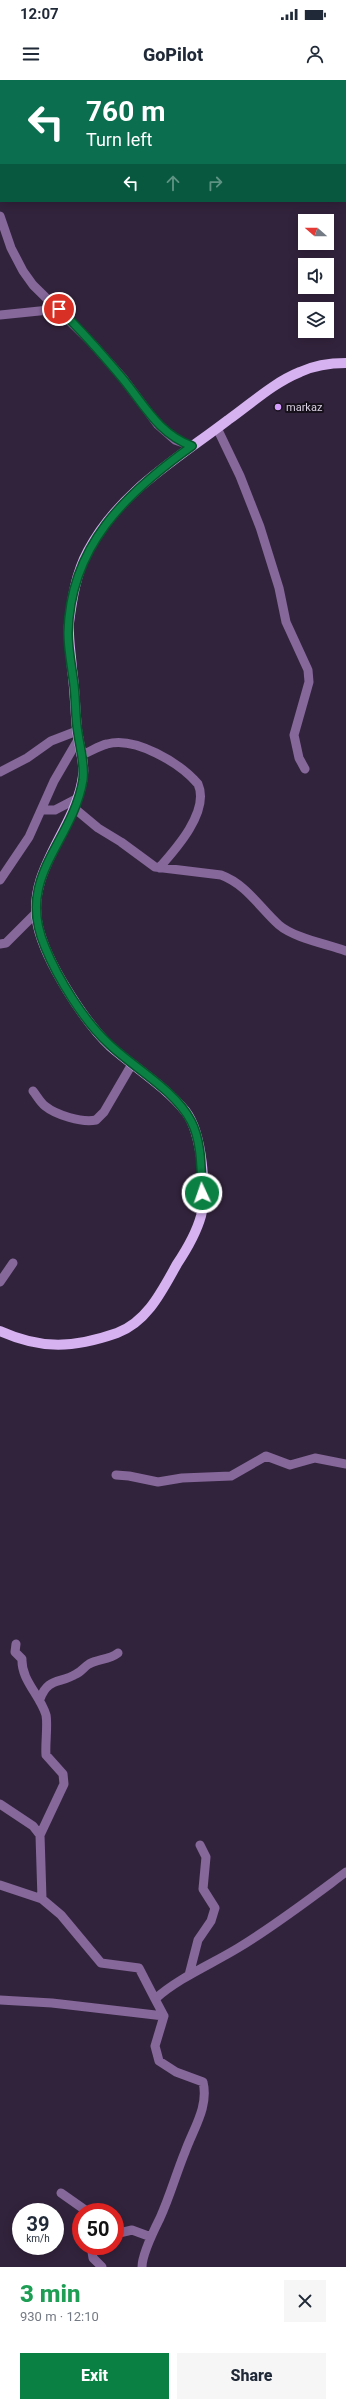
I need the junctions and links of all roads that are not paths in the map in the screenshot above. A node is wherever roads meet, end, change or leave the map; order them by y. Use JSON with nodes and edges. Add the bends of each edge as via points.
{"nodes":[{"id":1,"x":0,"y":216,"type":"edge"},
{"id":2,"x":59,"y":309,"type":"junction"},
{"id":3,"x":0,"y":316,"type":"edge"},
{"id":4,"x":346,"y":363,"type":"edge"},
{"id":5,"x":218,"y":428,"type":"junction"},
{"id":6,"x":192,"y":446,"type":"junction"},
{"id":7,"x":78,"y":735,"type":"junction"},
{"id":8,"x":81,"y":755,"type":"junction"},
{"id":9,"x":305,"y":769,"type":"dead end"},
{"id":10,"x":0,"y":772,"type":"edge"},
{"id":11,"x":76,"y":803,"type":"junction"},
{"id":12,"x":42,"y":810,"type":"junction"},
{"id":13,"x":159,"y":868,"type":"junction"},
{"id":14,"x":0,"y":880,"type":"edge"},
{"id":15,"x":36,"y":913,"type":"junction"},
{"id":16,"x":0,"y":944,"type":"edge"},
{"id":17,"x":346,"y":951,"type":"edge"},
{"id":18,"x":132,"y":1064,"type":"junction"},
{"id":19,"x":33,"y":1091,"type":"dead end"},
{"id":20,"x":13,"y":1263,"type":"dead end"},
{"id":21,"x":0,"y":1282,"type":"edge"},
{"id":22,"x":0,"y":1331,"type":"edge"},
{"id":23,"x":346,"y":1464,"type":"edge"},
{"id":24,"x":116,"y":1475,"type":"dead end"},
{"id":25,"x":16,"y":1644,"type":"dead end"},
{"id":26,"x":118,"y":1653,"type":"dead end"},
{"id":27,"x":40,"y":1699,"type":"junction"},
{"id":28,"x":0,"y":1804,"type":"edge"},
{"id":29,"x":40,"y":1834,"type":"junction"},
{"id":30,"x":200,"y":1844,"type":"dead end"},
{"id":31,"x":346,"y":1872,"type":"edge"},
{"id":32,"x":0,"y":1885,"type":"edge"},
{"id":33,"x":42,"y":1899,"type":"junction"},
{"id":34,"x":189,"y":1975,"type":"junction"},
{"id":35,"x":155,"y":1999,"type":"junction"},
{"id":36,"x":0,"y":2000,"type":"edge"},
{"id":37,"x":164,"y":2016,"type":"junction"},
{"id":38,"x":61,"y":2193,"type":"dead end"},
{"id":39,"x":75,"y":2203,"type":"edge"},
{"id":40,"x":124,"y":2232,"type":"edge"},
{"id":41,"x":151,"y":2237,"type":"junction"},
{"id":42,"x":92,"y":2255,"type":"edge"},
{"id":43,"x":102,"y":2267,"type":"edge"},
{"id":44,"x":142,"y":2267,"type":"edge"}],
"edges":[{"from":1,"to":2,"type":"street","via":[[22,271]]},
{"from":2,"to":3,"type":"street"},
{"from":2,"to":6,"type":"street","via":[[106,359],[158,425],[176,440]]},
{"from":4,"to":5,"type":"main road","via":[[312,367],[285,379]]},
{"from":5,"to":6,"type":"main road"},
{"from":5,"to":9,"type":"street","via":[[260,527],[279,588],[286,622],[308,670],[309,682],[294,735],[299,758]]},
{"from":6,"to":7,"type":"main road","via":[[132,493],[116,510],[85,558],[74,590],[68,634]]},
{"from":7,"to":8,"type":"main road"},
{"from":7,"to":10,"type":"street","via":[[51,741],[27,758]]},
{"from":7,"to":12,"type":"street"},
{"from":8,"to":11,"type":"main road","via":[[83,775]]},
{"from":8,"to":13,"type":"street","via":[[106,744],[141,746],[155,752],[198,784],[201,798],[191,825]]},
{"from":11,"to":12,"type":"street","via":[[55,810]]},
{"from":11,"to":13,"type":"street","via":[[98,828]]},
{"from":11,"to":15,"type":"main road","via":[[40,878]]},
{"from":12,"to":14,"type":"street","via":[[29,837]]},
{"from":13,"to":17,"type":"street","via":[[230,878],[256,899],[280,925]]},
{"from":15,"to":16,"type":"street","via":[[6,943]]},
{"from":15,"to":18,"type":"main road","via":[[40,934],[49,956],[83,1014],[109,1044]]},
{"from":18,"to":19,"type":"street","via":[[104,1112],[96,1120],[88,1121],[52,1110],[44,1105]]},
{"from":18,"to":22,"type":"main road","via":[[185,1112],[195,1130],[203,1201],[198,1225],[188,1246],[150,1307],[130,1328],[68,1346],[30,1342]]},
{"from":20,"to":21,"type":"street"},
{"from":23,"to":24,"type":"street","via":[[315,1458],[290,1465],[266,1456],[231,1476],[182,1478],[158,1482]]},
{"from":25,"to":27,"type":"street","via":[[15,1652],[22,1659],[22,1668]]},
{"from":26,"to":27,"type":"street","via":[[112,1658],[88,1664],[76,1675],[60,1679],[44,1688]]},
{"from":27,"to":29,"type":"street","via":[[46,1717],[46,1755],[63,1774],[64,1784]]},
{"from":28,"to":29,"type":"street","via":[[33,1826]]},
{"from":29,"to":33,"type":"street"},
{"from":30,"to":34,"type":"street","via":[[206,1857],[204,1889],[215,1908],[211,1921],[198,1940]]},
{"from":31,"to":34,"type":"street","via":[[251,1939]]},
{"from":32,"to":33,"type":"street"},
{"from":33,"to":35,"type":"street","via":[[61,1915],[101,1963],[139,1968]]},
{"from":34,"to":35,"type":"street"},
{"from":35,"to":37,"type":"street"},
{"from":36,"to":37,"type":"street","via":[[52,2003]]},
{"from":37,"to":41,"type":"street","via":[[156,2046],[159,2061],[176,2072],[203,2082],[206,2093],[202,2112],[184,2152],[174,2188]]},
{"from":38,"to":39,"type":"street"},
{"from":40,"to":41,"type":"street","via":[[132,2230]]},
{"from":41,"to":44,"type":"street"},
{"from":42,"to":43,"type":"street"}]}
